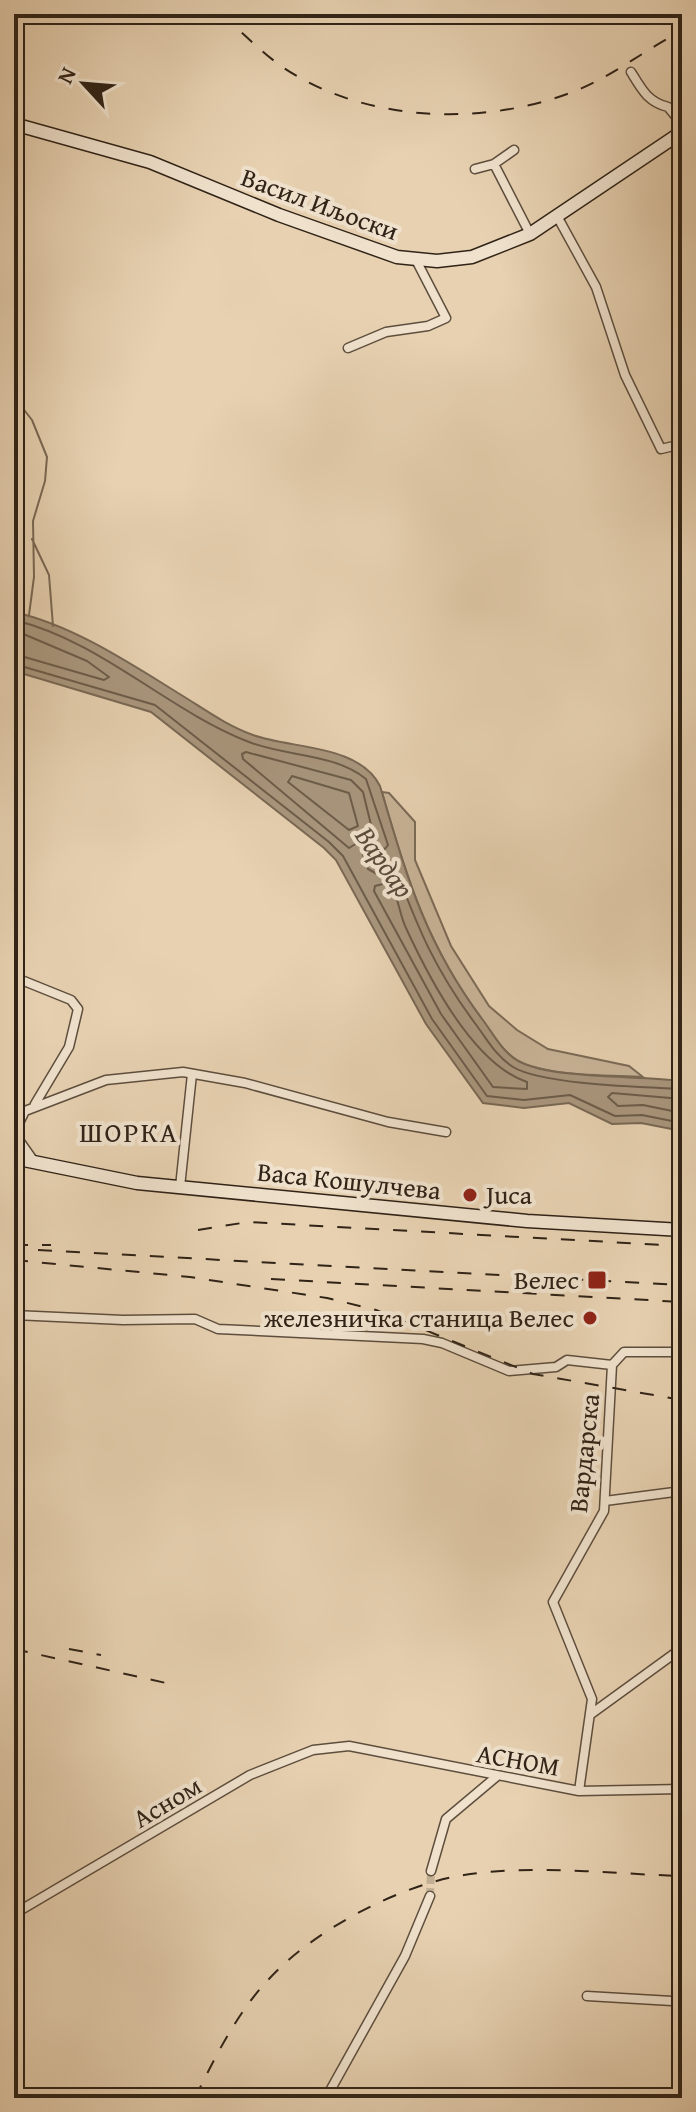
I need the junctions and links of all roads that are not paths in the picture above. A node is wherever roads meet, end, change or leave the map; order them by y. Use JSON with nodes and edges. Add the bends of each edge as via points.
{"nodes":[{"id":1,"x":631,"y":72,"type":"dead end"},
{"id":2,"x":14,"y":124,"type":"edge"},
{"id":3,"x":682,"y":124,"type":"edge"},
{"id":4,"x":682,"y":132,"type":"edge"},
{"id":5,"x":514,"y":150,"type":"dead end"},
{"id":6,"x":494,"y":164,"type":"junction"},
{"id":7,"x":475,"y":169,"type":"dead end"},
{"id":8,"x":557,"y":216,"type":"junction"},
{"id":9,"x":530,"y":234,"type":"junction"},
{"id":10,"x":416,"y":260,"type":"junction"},
{"id":11,"x":348,"y":348,"type":"dead end"},
{"id":12,"x":682,"y":444,"type":"edge"},
{"id":13,"x":14,"y":977,"type":"edge"},
{"id":14,"x":192,"y":1074,"type":"junction"},
{"id":15,"x":35,"y":1105,"type":"junction"},
{"id":16,"x":446,"y":1132,"type":"dead end"},
{"id":17,"x":14,"y":1158,"type":"edge"},
{"id":18,"x":33,"y":1161,"type":"junction"},
{"id":19,"x":180,"y":1187,"type":"junction"},
{"id":20,"x":682,"y":1230,"type":"edge"},
{"id":21,"x":14,"y":1315,"type":"edge"},
{"id":22,"x":682,"y":1352,"type":"edge"},
{"id":23,"x":612,"y":1365,"type":"junction"},
{"id":24,"x":682,"y":1491,"type":"edge"},
{"id":25,"x":605,"y":1501,"type":"junction"},
{"id":26,"x":682,"y":1648,"type":"edge"},
{"id":27,"x":591,"y":1714,"type":"junction"},
{"id":28,"x":349,"y":1746,"type":"joint"},
{"id":29,"x":496,"y":1777,"type":"junction"},
{"id":30,"x":682,"y":1789,"type":"edge"},
{"id":31,"x":579,"y":1791,"type":"junction"},
{"id":32,"x":431,"y":1871,"type":"tunnel mouth"},
{"id":33,"x":430,"y":1896,"type":"tunnel mouth"},
{"id":34,"x":14,"y":1914,"type":"edge"},
{"id":35,"x":587,"y":1996,"type":"dead end"},
{"id":36,"x":672,"y":2001,"type":"dead end"},
{"id":37,"x":326,"y":2098,"type":"edge"}],
"edges":[{"from":1,"to":3,"type":"street","via":[[645,95],[656,106],[668,107]]},
{"from":2,"to":10,"type":"main road","name":"Васил Иљоски","via":[[150,162],[342,239]]},
{"from":4,"to":8,"type":"main road","name":"Васил Иљоски"},
{"from":5,"to":6,"type":"street"},
{"from":6,"to":7,"type":"street"},
{"from":6,"to":9,"type":"street"},
{"from":8,"to":9,"type":"main road","name":"Васил Иљоски"},
{"from":8,"to":12,"type":"street","via":[[596,287],[625,375],[661,449]]},
{"from":9,"to":10,"type":"main road","name":"Васил Иљоски","via":[[472,257]]},
{"from":10,"to":11,"type":"street","via":[[446,318],[386,332]]},
{"from":13,"to":15,"type":"street","via":[[71,1000],[78,1009],[69,1047]]},
{"from":14,"to":15,"type":"street","via":[[106,1080]]},
{"from":14,"to":16,"type":"street"},
{"from":14,"to":19,"type":"street"},
{"from":15,"to":18,"type":"street","via":[[18,1120],[14,1133]]},
{"from":17,"to":18,"type":"main road","name":"Васа Кошулчева"},
{"from":18,"to":19,"type":"main road","name":"Васа Кошулчева","via":[[107,1179]]},
{"from":19,"to":20,"type":"main road","name":"Васа Кошулчева","via":[[527,1221]]},
{"from":21,"to":23,"type":"street","via":[[195,1319],[218,1329],[423,1339],[509,1371],[556,1367],[567,1360]]},
{"from":22,"to":23,"type":"street","name":"Вардарска","via":[[624,1352]]},
{"from":23,"to":25,"type":"street","name":"Вардарска"},
{"from":24,"to":25,"type":"street"},
{"from":25,"to":27,"type":"street","name":"Вардарска","via":[[600,1522],[553,1602],[589,1689]]},
{"from":26,"to":27,"type":"street"},
{"from":27,"to":31,"type":"street","name":"Вардарска"},
{"from":28,"to":29,"type":"street","name":"АСНОМ"},
{"from":28,"to":34,"type":"street","name":"Асном","via":[[313,1750],[250,1775]]},
{"from":29,"to":31,"type":"street","name":"АСНОМ"},
{"from":29,"to":32,"type":"street","via":[[446,1819]]},
{"from":30,"to":31,"type":"street","name":"АСНОМ"},
{"from":33,"to":37,"type":"street","via":[[405,1956]]},
{"from":35,"to":36,"type":"street"}]}
